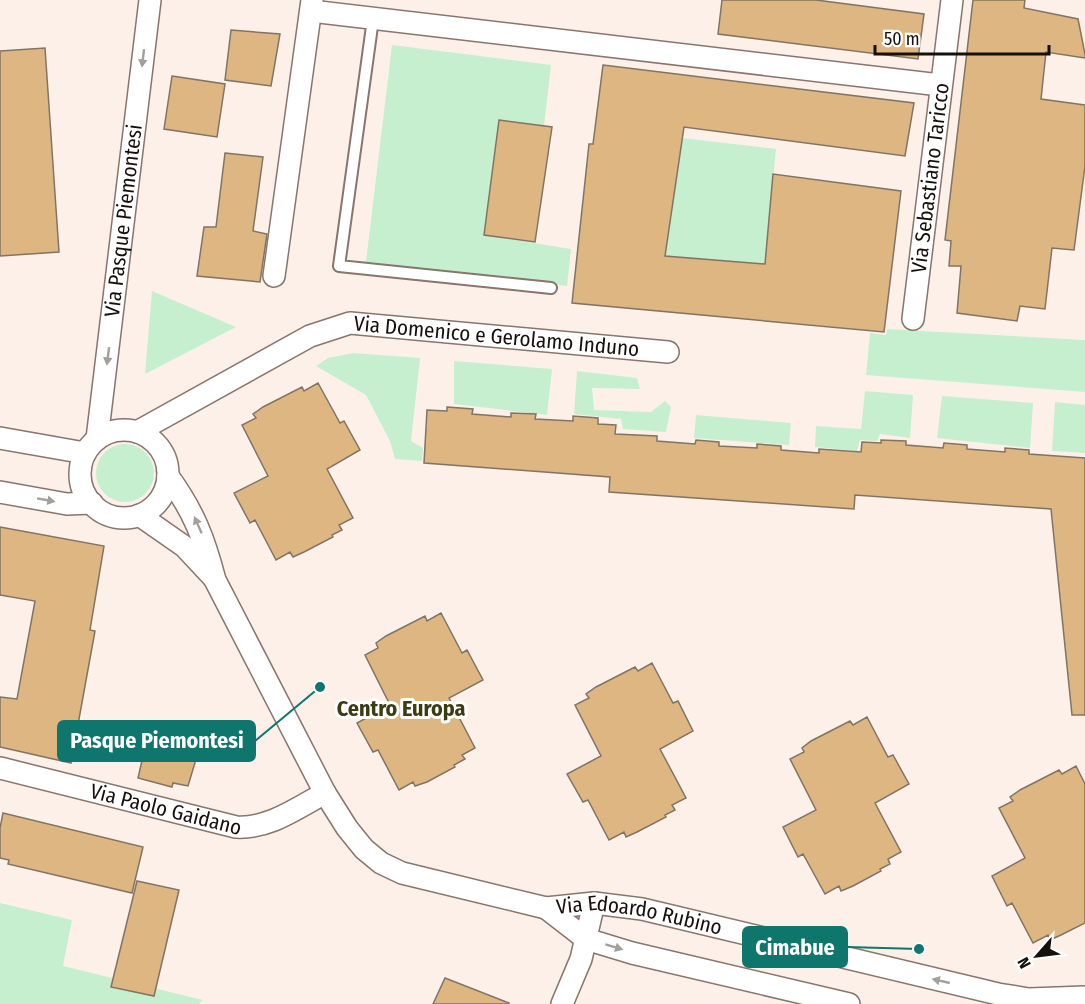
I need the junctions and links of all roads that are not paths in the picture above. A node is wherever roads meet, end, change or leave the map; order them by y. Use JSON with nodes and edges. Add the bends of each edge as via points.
{"nodes":[{"id":1,"x":150,"y":0,"type":"edge"},
{"id":2,"x":952,"y":0,"type":"edge"},
{"id":3,"x":311,"y":5,"type":"edge"},
{"id":4,"x":373,"y":19,"type":"junction"},
{"id":5,"x":940,"y":86,"type":"junction"},
{"id":6,"x":274,"y":276,"type":"dead end"},
{"id":7,"x":551,"y":288,"type":"dead end"},
{"id":8,"x":912,"y":319,"type":"dead end"},
{"id":9,"x":668,"y":352,"type":"dead end"},
{"id":10,"x":137,"y":432,"type":"junction"},
{"id":11,"x":0,"y":438,"type":"edge"},
{"id":12,"x":91,"y":446,"type":"junction"},
{"id":13,"x":168,"y":476,"type":"junction"},
{"id":14,"x":0,"y":492,"type":"edge"},
{"id":15,"x":92,"y":503,"type":"junction"},
{"id":16,"x":139,"y":515,"type":"junction"},
{"id":17,"x":215,"y":580,"type":"junction"},
{"id":18,"x":0,"y":768,"type":"edge"},
{"id":19,"x":326,"y":793,"type":"junction"},
{"id":20,"x":594,"y":903,"type":"junction"},
{"id":21,"x":546,"y":908,"type":"junction"},
{"id":22,"x":586,"y":939,"type":"junction"},
{"id":23,"x":1085,"y":997,"type":"edge"},
{"id":24,"x":998,"y":999,"type":"edge"},
{"id":25,"x":562,"y":1004,"type":"edge"},
{"id":26,"x":849,"y":1004,"type":"edge"}],
"edges":[{"from":1,"to":12,"type":"street","name":"Via Pasque Piemontesi","one_way":true},
{"from":2,"to":5,"type":"street","name":"Via Sebastiano Taricco"},
{"from":3,"to":4,"type":"street"},
{"from":3,"to":6,"type":"street"},
{"from":4,"to":5,"type":"street"},
{"from":4,"to":7,"type":"lane","via":[[339,266]]},
{"from":5,"to":8,"type":"street","name":"Via Sebastiano Taricco"},
{"from":9,"to":10,"type":"street","name":"Via Domenico e Gerolamo Induno","via":[[350,323],[310,336]]},
{"from":10,"to":12,"type":"street","via":[[110,432]]},
{"from":10,"to":13,"type":"street","name":"Via Edoardo Rubino","via":[[160,449]]},
{"from":11,"to":12,"type":"street"},
{"from":12,"to":15,"type":"street","via":[[81,479]]},
{"from":13,"to":16,"type":"street","via":[[159,500]]},
{"from":17,"to":13,"type":"street","name":"Via Edoardo Rubino","one_way":true,"via":[[205,542],[188,503]]},
{"from":14,"to":15,"type":"street","one_way":true,"via":[[67,504]]},
{"from":15,"to":16,"type":"street","via":[[113,516]]},
{"from":16,"to":17,"type":"street","name":"Via Edoardo Rubino","via":[[185,547]]},
{"from":17,"to":19,"type":"street","name":"Via Edoardo Rubino"},
{"from":18,"to":19,"type":"street","name":"Via Paolo Gaidano","via":[[252,828],[266,825]]},
{"from":19,"to":21,"type":"street","name":"Via Edoardo Rubino","via":[[358,842],[381,862],[425,880]]},
{"from":20,"to":21,"type":"street","name":"Via Edoardo Rubino"},
{"from":20,"to":22,"type":"street"},
{"from":24,"to":20,"type":"street","name":"Via Edoardo Rubino","one_way":true,"via":[[642,909]]},
{"from":21,"to":22,"type":"street","name":"Via Edoardo Rubino"},
{"from":22,"to":25,"type":"street"},
{"from":22,"to":26,"type":"street","name":"Via Edoardo Rubino","one_way":true},
{"from":23,"to":24,"type":"street","name":"Via Edoardo Rubino"}]}
